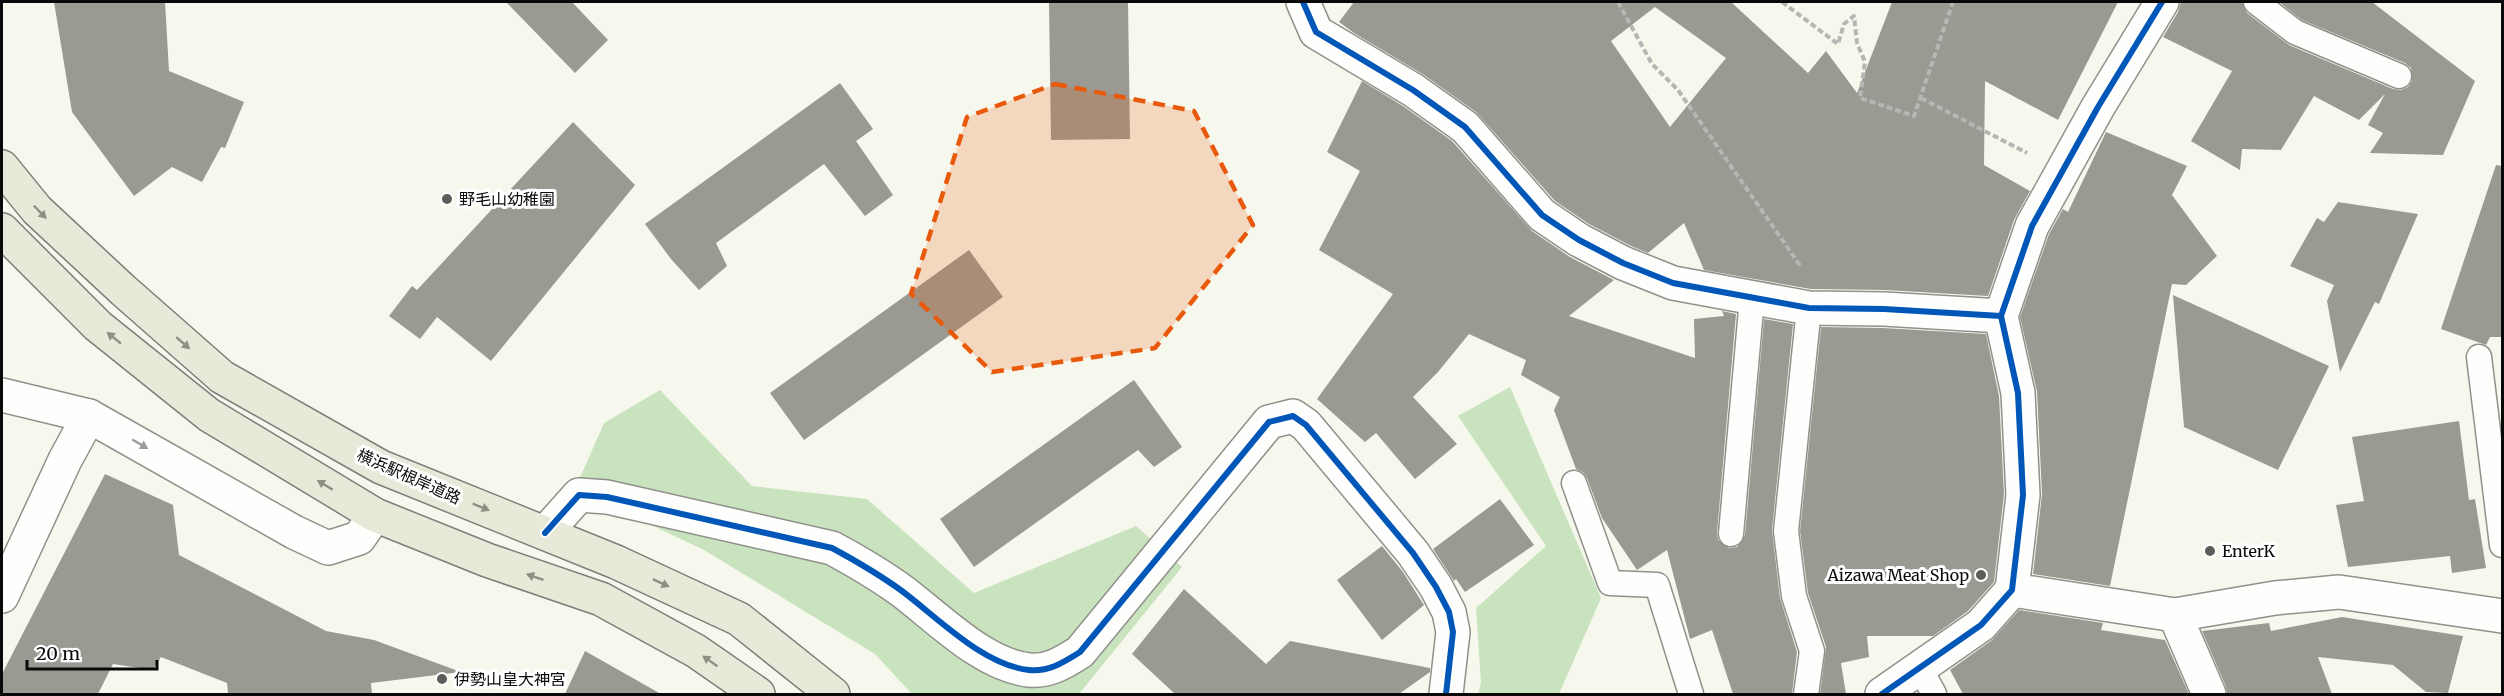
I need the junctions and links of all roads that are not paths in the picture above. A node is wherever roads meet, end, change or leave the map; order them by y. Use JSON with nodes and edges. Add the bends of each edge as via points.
{"nodes":[{"id":1,"x":1303,"y":2,"type":"edge"},
{"id":2,"x":2162,"y":2,"type":"edge"},
{"id":3,"x":2256,"y":2,"type":"edge"},
{"id":4,"x":2399,"y":76,"type":"dead end"},
{"id":5,"x":2,"y":167,"type":"edge"},
{"id":6,"x":2,"y":230,"type":"edge"},
{"id":7,"x":1752,"y":298,"type":"junction"},
{"id":8,"x":1801,"y":307,"type":"junction"},
{"id":9,"x":2001,"y":316,"type":"junction"},
{"id":10,"x":2479,"y":357,"type":"dead end"},
{"id":11,"x":2,"y":395,"type":"edge"},
{"id":12,"x":89,"y":416,"type":"junction"},
{"id":13,"x":1574,"y":483,"type":"dead end"},
{"id":14,"x":375,"y":515,"type":"junction"},
{"id":15,"x":545,"y":533,"type":"junction"},
{"id":16,"x":1731,"y":534,"type":"dead end"},
{"id":17,"x":2502,"y":545,"type":"edge"},
{"id":18,"x":2012,"y":590,"type":"junction"},
{"id":19,"x":2,"y":596,"type":"edge"},
{"id":20,"x":2175,"y":615,"type":"junction"},
{"id":21,"x":2502,"y":616,"type":"edge"},
{"id":22,"x":1927,"y":681,"type":"edge"},
{"id":23,"x":758,"y":694,"type":"edge"},
{"id":24,"x":833,"y":694,"type":"edge"},
{"id":25,"x":1446,"y":694,"type":"edge"},
{"id":26,"x":1691,"y":694,"type":"edge"},
{"id":27,"x":1806,"y":694,"type":"edge"},
{"id":28,"x":1882,"y":694,"type":"edge"},
{"id":29,"x":2209,"y":694,"type":"edge"}],
"edges":[{"from":1,"to":7,"type":"street","via":[[1316,32],[1413,90],[1465,127],[1542,215],[1579,240],[1673,283]]},
{"from":2,"to":9,"type":"street","via":[[2032,226]]},
{"from":3,"to":4,"type":"lane","via":[[2295,32]]},
{"from":5,"to":15,"type":"main road","name":"横浜駅根岸道路","one_way":true,"via":[[37,210],[222,377],[381,467]]},
{"from":14,"to":6,"type":"main road","one_way":true,"via":[[208,415],[98,326]]},
{"from":7,"to":8,"type":"street"},
{"from":7,"to":16,"type":"lane"},
{"from":8,"to":9,"type":"street"},
{"from":8,"to":27,"type":"lane","via":[[1786,531],[1794,596],[1812,651]]},
{"from":9,"to":18,"type":"street","via":[[2019,404],[2023,495]]},
{"from":10,"to":17,"type":"lane"},
{"from":11,"to":12,"type":"street"},
{"from":12,"to":14,"type":"street","one_way":true,"via":[[328,548],[359,538]]},
{"from":12,"to":19,"type":"street"},
{"from":13,"to":26,"type":"lane","via":[[1610,583],[1657,585]]},
{"from":23,"to":14,"type":"main road","one_way":true,"via":[[696,651],[601,600]]},
{"from":15,"to":24,"type":"main road","name":"横浜駅根岸道路","one_way":true,"via":[[739,619]]},
{"from":15,"to":25,"type":"street","via":[[579,495],[607,497],[832,548],[1008,666],[1031,670],[1055,667],[1080,652],[1269,422],[1293,416],[1306,425],[1413,553],[1436,587],[1449,612],[1453,632]]},
{"from":18,"to":20,"type":"street"},
{"from":18,"to":22,"type":"street"},
{"from":20,"to":21,"type":"street","via":[[2339,592]]},
{"from":20,"to":29,"type":"street"},
{"from":22,"to":28,"type":"street"}]}
